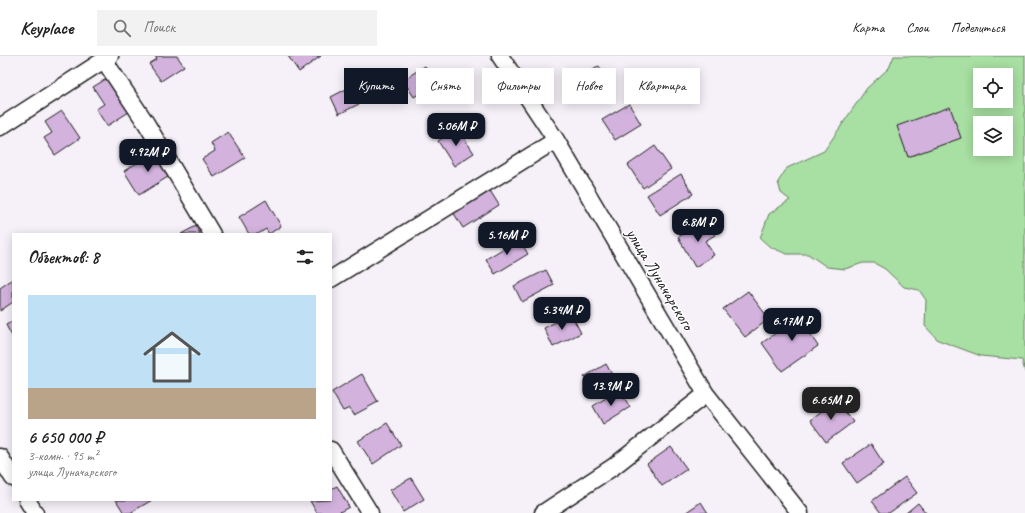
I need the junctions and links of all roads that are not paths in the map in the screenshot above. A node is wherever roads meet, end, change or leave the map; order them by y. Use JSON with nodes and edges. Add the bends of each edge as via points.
{"nodes":[{"id":1,"x":500,"y":56,"type":"edge"},
{"id":2,"x":107,"y":58,"type":"edge"},
{"id":3,"x":0,"y":127,"type":"edge"},
{"id":4,"x":556,"y":140,"type":"junction"},
{"id":5,"x":211,"y":233,"type":"edge"},
{"id":6,"x":332,"y":279,"type":"edge"},
{"id":7,"x":706,"y":394,"type":"junction"},
{"id":8,"x":332,"y":452,"type":"edge"},
{"id":9,"x":0,"y":457,"type":"edge"},
{"id":10,"x":12,"y":476,"type":"edge"},
{"id":11,"x":28,"y":501,"type":"edge"},
{"id":12,"x":35,"y":513,"type":"edge"},
{"id":13,"x":370,"y":513,"type":"edge"},
{"id":14,"x":543,"y":513,"type":"edge"},
{"id":15,"x":800,"y":513,"type":"edge"}],
"edges":[{"from":1,"to":4,"type":"street","name":"улица Луначарского"},
{"from":2,"to":3,"type":"street"},
{"from":2,"to":5,"type":"street"},
{"from":4,"to":6,"type":"street"},
{"from":4,"to":7,"type":"street","name":"улица Луначарского"},
{"from":7,"to":14,"type":"street","via":[[613,467]]},
{"from":7,"to":15,"type":"street","name":"улица Луначарского"},
{"from":8,"to":13,"type":"street"},
{"from":9,"to":10,"type":"street"},
{"from":11,"to":12,"type":"street"}]}
